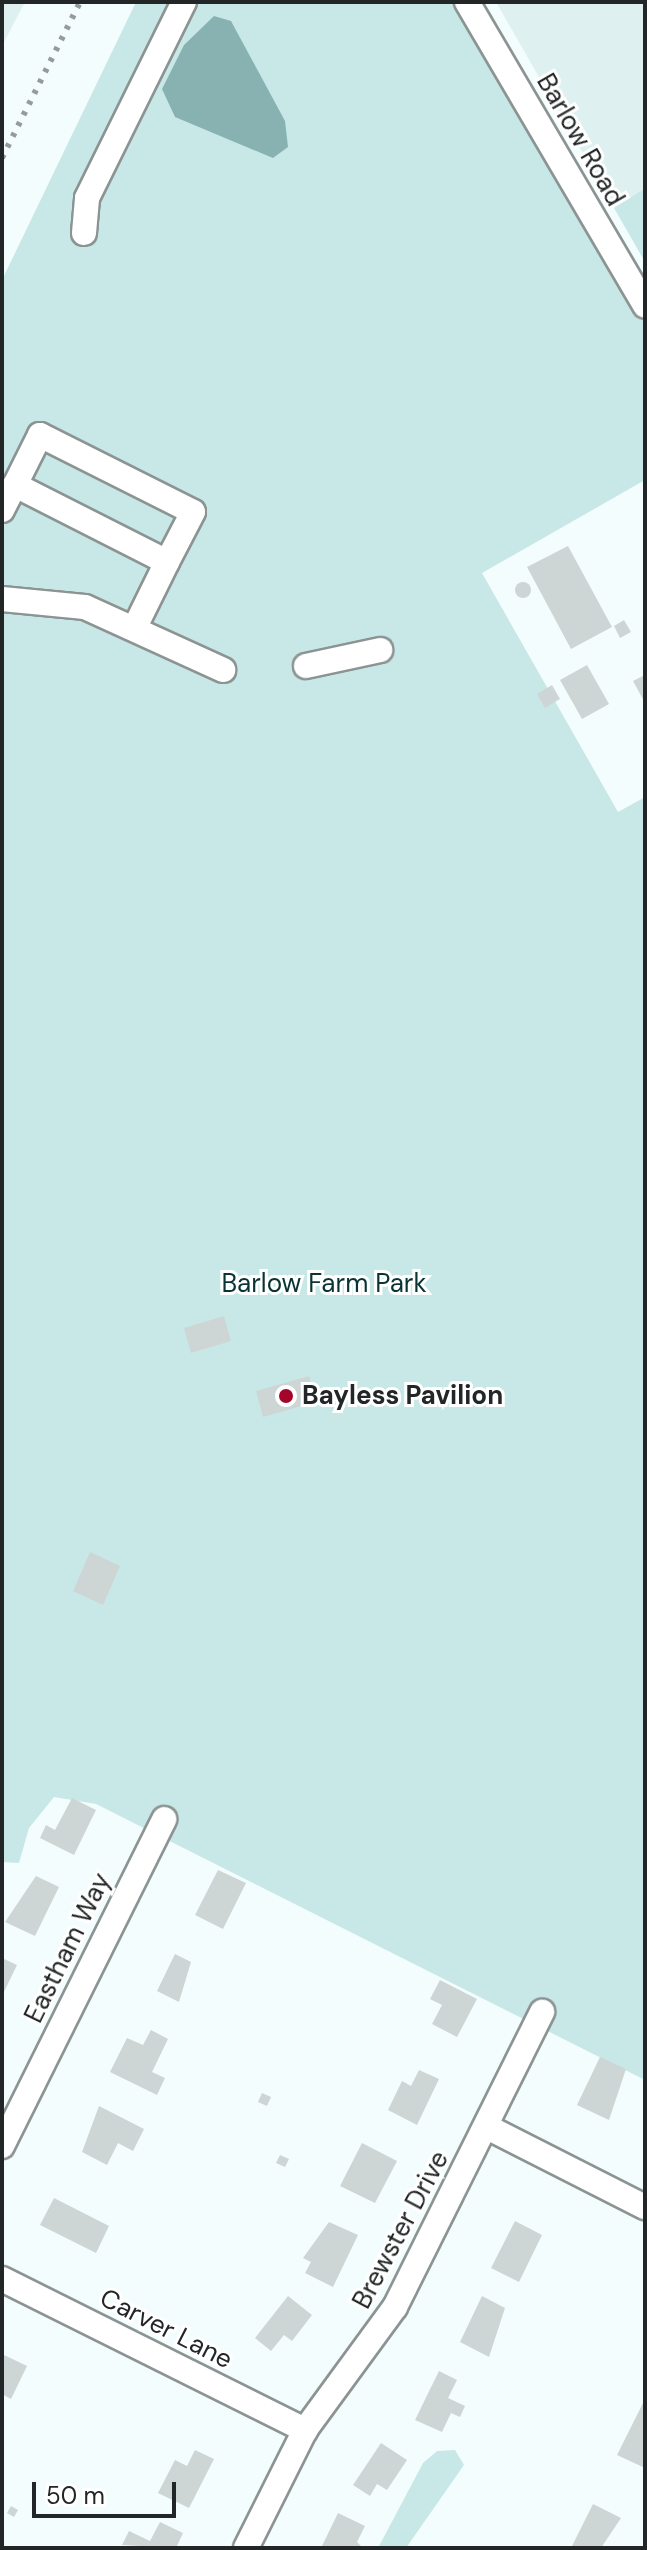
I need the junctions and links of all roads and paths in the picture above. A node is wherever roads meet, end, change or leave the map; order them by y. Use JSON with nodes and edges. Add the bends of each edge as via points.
{"nodes":[{"id":1,"x":184,"y":2,"type":"edge"},
{"id":2,"x":467,"y":2,"type":"edge"},
{"id":3,"x":84,"y":233,"type":"dead end"},
{"id":4,"x":645,"y":306,"type":"edge"},
{"id":5,"x":15,"y":485,"type":"junction"},
{"id":6,"x":2,"y":510,"type":"edge"},
{"id":7,"x":167,"y":562,"type":"junction"},
{"id":8,"x":2,"y":599,"type":"edge"},
{"id":9,"x":135,"y":627,"type":"junction"},
{"id":10,"x":380,"y":650,"type":"dead end"},
{"id":11,"x":306,"y":666,"type":"dead end"},
{"id":12,"x":223,"y":670,"type":"dead end"},
{"id":13,"x":164,"y":1819,"type":"dead end"},
{"id":14,"x":542,"y":2012,"type":"dead end"},
{"id":15,"x":487,"y":2127,"type":"junction"},
{"id":16,"x":2,"y":2146,"type":"edge"},
{"id":17,"x":645,"y":2207,"type":"edge"},
{"id":18,"x":2,"y":2279,"type":"edge"},
{"id":19,"x":305,"y":2430,"type":"junction"},
{"id":20,"x":246,"y":2548,"type":"edge"}],
"edges":[{"from":1,"to":3,"type":"street","via":[[87,198]]},
{"from":2,"to":4,"type":"street","name":"Barlow Road"},
{"from":5,"to":6,"type":"street"},
{"from":5,"to":7,"type":"street"},
{"from":5,"to":7,"type":"street","via":[[40,435],[193,512]]},
{"from":7,"to":9,"type":"street"},
{"from":8,"to":9,"type":"street","via":[[85,607]]},
{"from":9,"to":12,"type":"street"},
{"from":10,"to":11,"type":"street"},
{"from":13,"to":16,"type":"street","name":"Eastham Way"},
{"from":14,"to":15,"type":"street","name":"Brewster Drive"},
{"from":15,"to":17,"type":"street"},
{"from":15,"to":19,"type":"street","name":"Brewster Drive","via":[[395,2307]]},
{"from":18,"to":19,"type":"street","name":"Carver Lane"},
{"from":19,"to":20,"type":"street","name":"Brewster Drive"}]}
